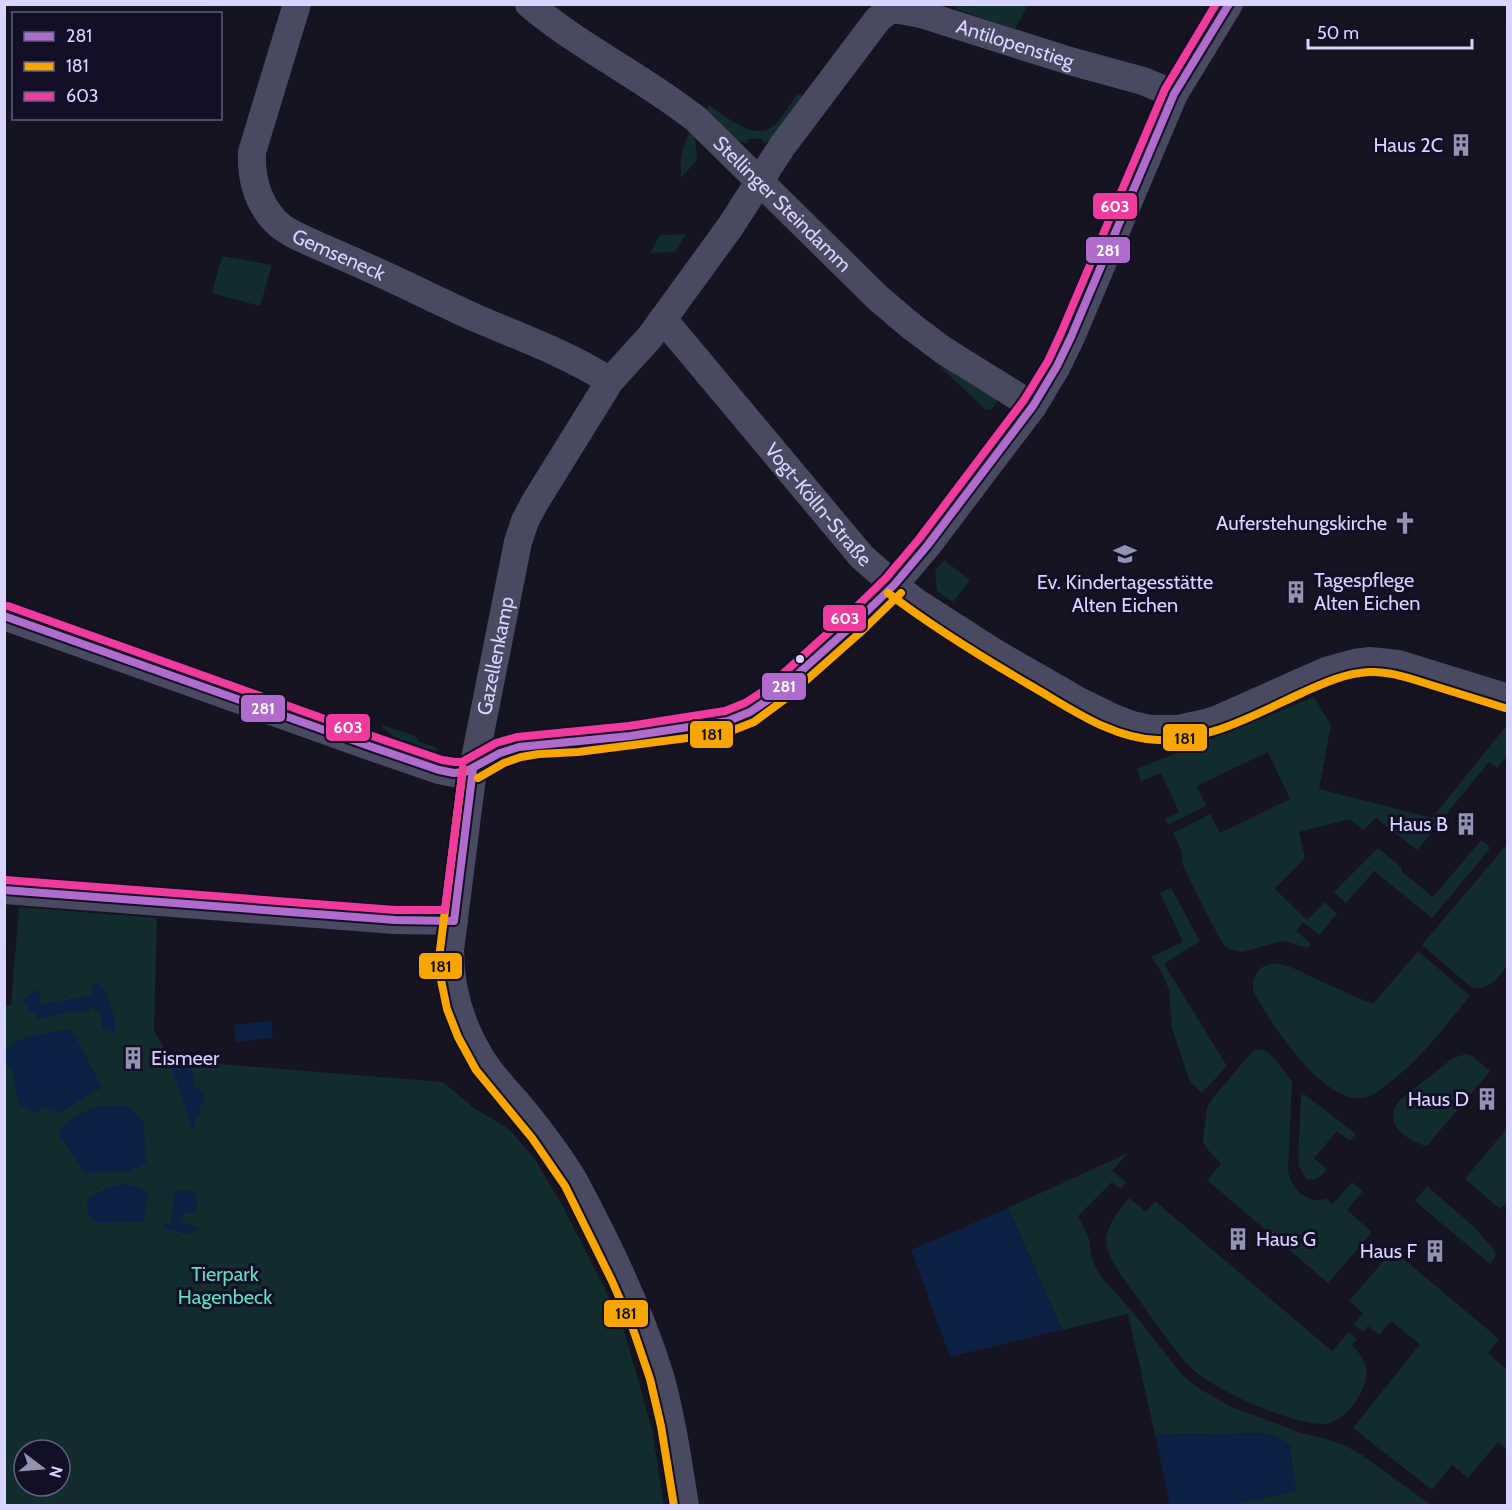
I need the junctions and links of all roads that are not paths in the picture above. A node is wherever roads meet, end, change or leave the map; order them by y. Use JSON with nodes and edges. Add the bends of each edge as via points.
{"nodes":[{"id":1,"x":297,"y":4,"type":"edge"},
{"id":2,"x":529,"y":4,"type":"edge"},
{"id":3,"x":1229,"y":4,"type":"edge"},
{"id":4,"x":885,"y":8,"type":"edge"},
{"id":5,"x":1174,"y":94,"type":"junction"},
{"id":6,"x":759,"y":182,"type":"junction"},
{"id":7,"x":663,"y":319,"type":"junction"},
{"id":8,"x":610,"y":381,"type":"junction"},
{"id":9,"x":1033,"y":406,"type":"junction"},
{"id":10,"x":894,"y":585,"type":"junction"},
{"id":11,"x":4,"y":616,"type":"edge"},
{"id":12,"x":1508,"y":698,"type":"edge"},
{"id":13,"x":473,"y":769,"type":"junction"},
{"id":14,"x":4,"y":890,"type":"edge"},
{"id":15,"x":454,"y":921,"type":"junction"},
{"id":16,"x":685,"y":1506,"type":"edge"}],
"edges":[{"from":1,"to":8,"type":"street","name":"Gemseneck","via":[[252,152],[254,183],[274,220],[293,235],[555,351]]},
{"from":2,"to":6,"type":"street","name":"Stellinger Steindamm","via":[[696,119]]},
{"from":3,"to":5,"type":"street"},
{"from":4,"to":5,"type":"street","name":"Antilopenstieg","via":[[933,17]]},
{"from":4,"to":6,"type":"street","name":"Antilopenstieg"},
{"from":5,"to":9,"type":"street","via":[[1071,338]]},
{"from":6,"to":7,"type":"street","name":"Gazellenkamp"},
{"from":6,"to":9,"type":"street","name":"Stellinger Steindamm","via":[[911,326]]},
{"from":7,"to":8,"type":"street","name":"Gazellenkamp"},
{"from":7,"to":10,"type":"street","name":"Vogt-Kölln-Straße","via":[[862,557]]},
{"from":8,"to":13,"type":"street","name":"Gazellenkamp","via":[[525,521]]},
{"from":9,"to":10,"type":"street"},
{"from":10,"to":12,"type":"street","name":"Vogt-Kölln-Straße","via":[[951,625],[1068,695],[1114,718],[1150,729],[1206,723],[1326,671],[1370,661],[1398,664]]},
{"from":10,"to":13,"type":"street","via":[[778,692],[750,712],[702,726],[519,747]]},
{"from":11,"to":13,"type":"street","via":[[414,762],[454,773]]},
{"from":13,"to":15,"type":"street","name":"Gazellenkamp"},
{"from":14,"to":15,"type":"street"},
{"from":15,"to":16,"type":"street","name":"Gazellenkamp","via":[[450,972],[458,1010],[481,1059],[535,1125],[572,1179],[617,1264],[660,1377]]}]}
